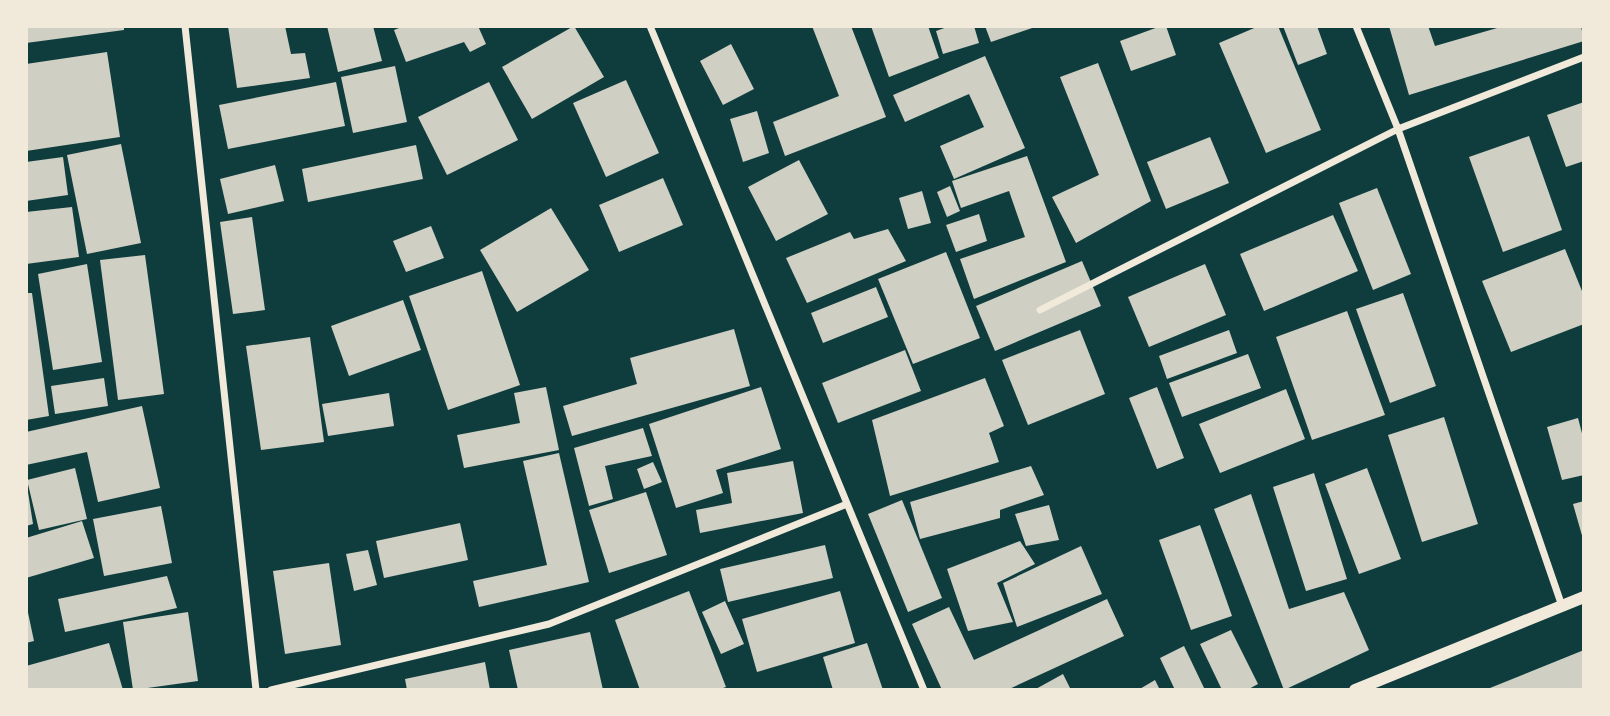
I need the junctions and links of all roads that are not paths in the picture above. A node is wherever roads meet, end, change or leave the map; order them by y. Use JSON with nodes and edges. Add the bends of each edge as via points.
{"nodes":[{"id":1,"x":185,"y":26,"type":"edge"},
{"id":2,"x":650,"y":26,"type":"edge"},
{"id":3,"x":1356,"y":26,"type":"edge"},
{"id":4,"x":1584,"y":57,"type":"edge"},
{"id":5,"x":1398,"y":129,"type":"junction"},
{"id":6,"x":1040,"y":310,"type":"dead end"},
{"id":7,"x":847,"y":504,"type":"junction"},
{"id":8,"x":1584,"y":597,"type":"edge"},
{"id":9,"x":1562,"y":606,"type":"junction"},
{"id":10,"x":256,"y":690,"type":"edge"},
{"id":11,"x":271,"y":690,"type":"edge"},
{"id":12,"x":924,"y":690,"type":"edge"},
{"id":13,"x":1355,"y":690,"type":"edge"}],
"edges":[{"from":1,"to":10,"type":"street"},
{"from":2,"to":7,"type":"street"},
{"from":3,"to":5,"type":"street"},
{"from":4,"to":5,"type":"street"},
{"from":5,"to":6,"type":"street"},
{"from":5,"to":9,"type":"street"},
{"from":7,"to":11,"type":"street","via":[[549,624]]},
{"from":7,"to":12,"type":"street"},
{"from":8,"to":9,"type":"street"},
{"from":9,"to":13,"type":"street"}]}
